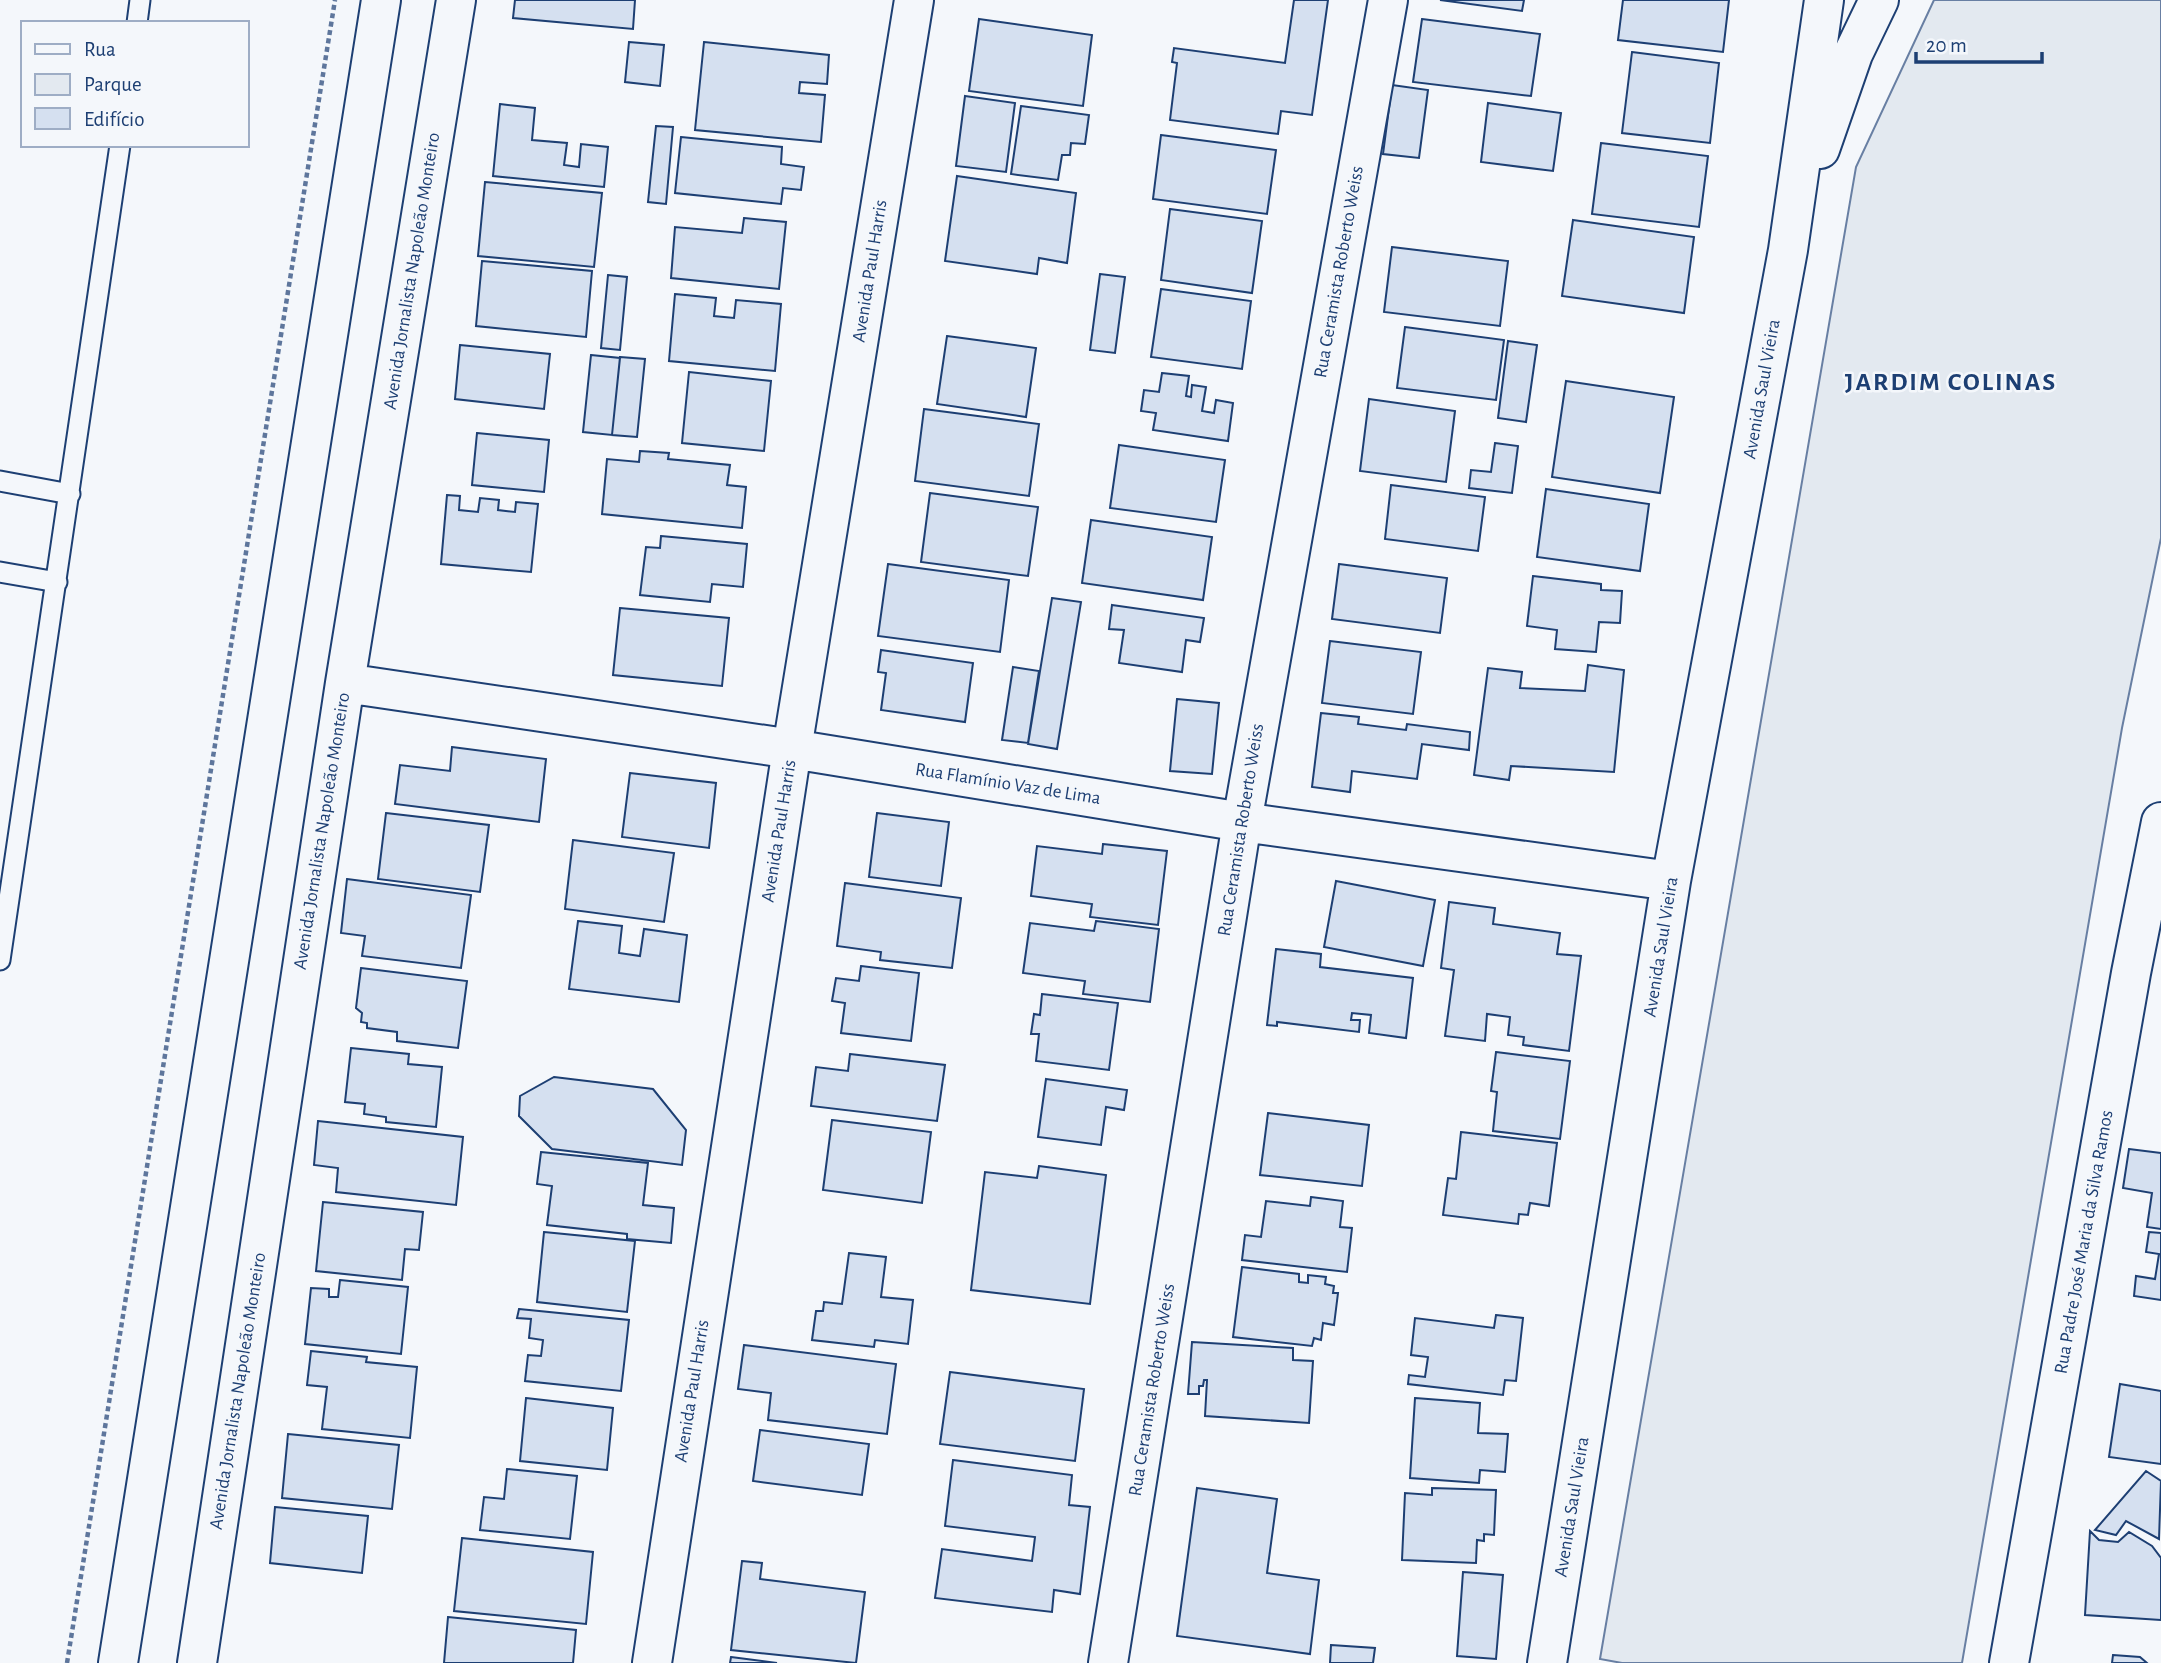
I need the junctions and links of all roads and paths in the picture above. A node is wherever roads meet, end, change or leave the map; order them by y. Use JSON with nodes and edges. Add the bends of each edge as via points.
{"nodes":[{"id":1,"x":140,"y":0,"type":"edge"},
{"id":2,"x":335,"y":0,"type":"edge"},
{"id":3,"x":381,"y":0,"type":"edge"},
{"id":4,"x":456,"y":0,"type":"edge"},
{"id":5,"x":914,"y":0,"type":"edge"},
{"id":6,"x":1388,"y":0,"type":"edge"},
{"id":7,"x":1824,"y":0,"type":"edge"},
{"id":8,"x":1879,"y":0,"type":"edge"},
{"id":9,"x":137,"y":21,"type":"edge"},
{"id":10,"x":120,"y":147,"type":"edge"},
{"id":11,"x":1790,"y":234,"type":"junction"},
{"id":12,"x":0,"y":481,"type":"edge"},
{"id":13,"x":70,"y":494,"type":"junction"},
{"id":14,"x":0,"y":572,"type":"edge"},
{"id":15,"x":57,"y":582,"type":"junction"},
{"id":16,"x":345,"y":683,"type":"junction"},
{"id":17,"x":792,"y":749,"type":"junction"},
{"id":18,"x":1242,"y":822,"type":"junction"},
{"id":19,"x":2161,"y":822,"type":"edge"},
{"id":20,"x":1671,"y":881,"type":"junction"},
{"id":21,"x":0,"y":960,"type":"edge"},
{"id":22,"x":67,"y":1663,"type":"edge"},
{"id":23,"x":118,"y":1663,"type":"edge"},
{"id":24,"x":197,"y":1663,"type":"edge"},
{"id":25,"x":652,"y":1663,"type":"edge"},
{"id":26,"x":1108,"y":1663,"type":"edge"},
{"id":27,"x":1547,"y":1663,"type":"edge"},
{"id":28,"x":2009,"y":1663,"type":"edge"}],
"edges":[{"from":1,"to":9,"type":"lane"},
{"from":2,"to":22,"type":"path"},
{"from":3,"to":23,"type":"street"},
{"from":4,"to":16,"type":"street","name":"Avenida Jornalista Napoleão Monteiro"},
{"from":5,"to":17,"type":"street","name":"Avenida Paul Harris"},
{"from":6,"to":18,"type":"street","name":"Rua Ceramista Roberto Weiss"},
{"from":7,"to":11,"type":"street","name":"Avenida Saul Vieira"},
{"from":8,"to":11,"type":"street","name":"Avenida Saul Vieira","via":[[1853,54]]},
{"from":10,"to":13,"type":"lane"},
{"from":11,"to":20,"type":"street","name":"Avenida Saul Vieira"},
{"from":12,"to":13,"type":"lane"},
{"from":13,"to":15,"type":"lane"},
{"from":14,"to":15,"type":"lane"},
{"from":15,"to":21,"type":"lane"},
{"from":16,"to":17,"type":"street","name":"Rua Flamínio Vaz de Lima"},
{"from":16,"to":24,"type":"street","name":"Avenida Jornalista Napoleão Monteiro"},
{"from":17,"to":18,"type":"street","name":"Rua Flamínio Vaz de Lima"},
{"from":17,"to":25,"type":"street","name":"Avenida Paul Harris"},
{"from":18,"to":20,"type":"street","name":"Rua Flamínio Vaz de Lima"},
{"from":18,"to":26,"type":"street","name":"Rua Ceramista Roberto Weiss"},
{"from":19,"to":28,"type":"street","name":"Rua Padre José Maria da Silva Ramos"},
{"from":20,"to":27,"type":"street","name":"Avenida Saul Vieira"}]}
